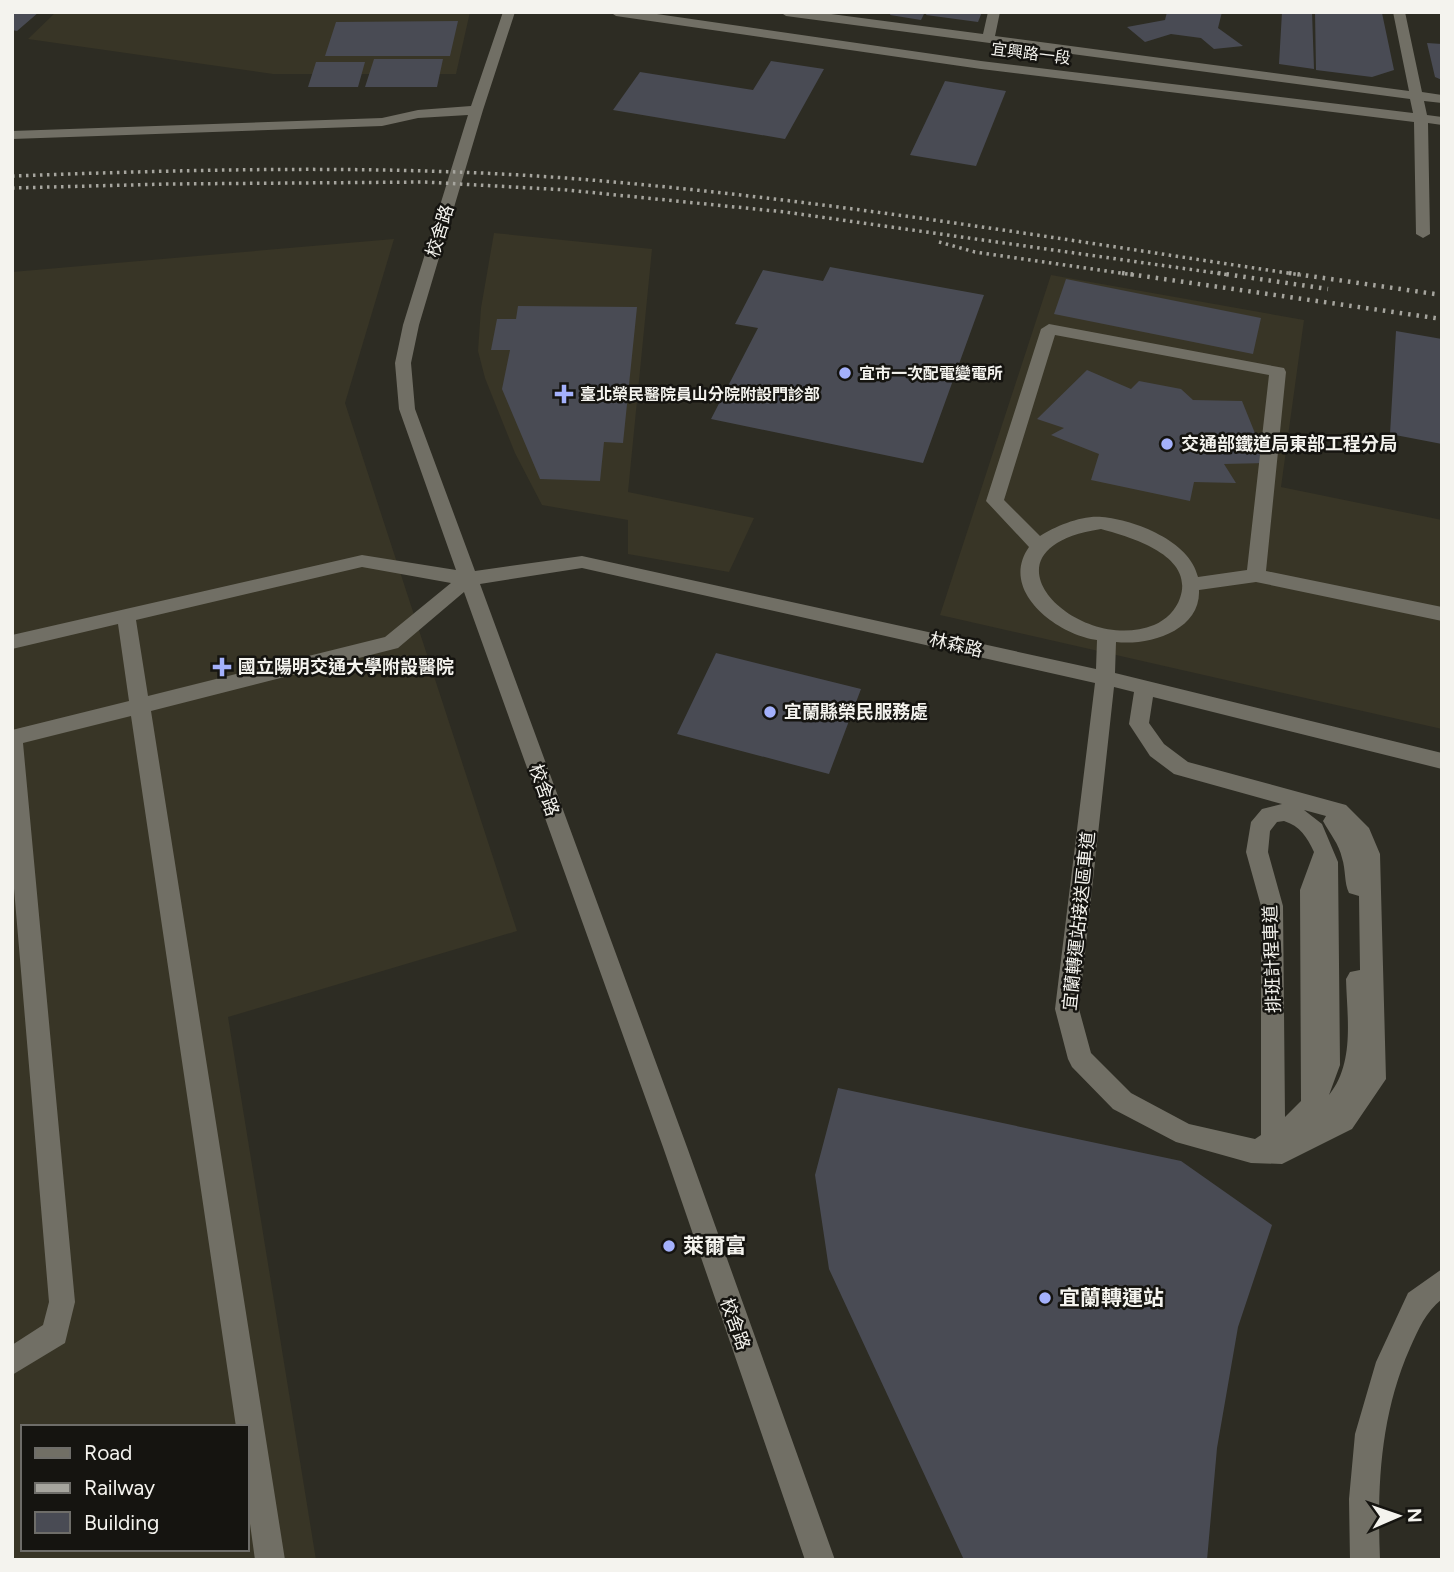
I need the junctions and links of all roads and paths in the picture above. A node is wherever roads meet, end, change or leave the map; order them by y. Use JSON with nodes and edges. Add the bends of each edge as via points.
{"nodes":[{"id":1,"x":509,"y":12,"type":"edge"},
{"id":2,"x":616,"y":12,"type":"edge"},
{"id":3,"x":786,"y":12,"type":"edge"},
{"id":4,"x":994,"y":12,"type":"edge"},
{"id":5,"x":1399,"y":12,"type":"edge"},
{"id":6,"x":663,"y":15,"type":"edge"},
{"id":7,"x":988,"y":40,"type":"junction"},
{"id":8,"x":1417,"y":96,"type":"junction"},
{"id":9,"x":1442,"y":99,"type":"edge"},
{"id":10,"x":476,"y":110,"type":"junction"},
{"id":11,"x":1421,"y":118,"type":"junction"},
{"id":12,"x":1442,"y":121,"type":"edge"},
{"id":13,"x":12,"y":135,"type":"edge"},
{"id":14,"x":1423,"y":234,"type":"dead end"},
{"id":15,"x":1039,"y":546,"type":"junction"},
{"id":16,"x":1256,"y":575,"type":"junction"},
{"id":17,"x":468,"y":579,"type":"junction"},
{"id":18,"x":1192,"y":585,"type":"junction"},
{"id":19,"x":1442,"y":614,"type":"edge"},
{"id":20,"x":126,"y":615,"type":"junction"},
{"id":21,"x":1107,"y":635,"type":"junction"},
{"id":22,"x":12,"y":642,"type":"edge"},
{"id":23,"x":1105,"y":678,"type":"junction"},
{"id":24,"x":1145,"y":687,"type":"junction"},
{"id":25,"x":138,"y":706,"type":"junction"},
{"id":26,"x":12,"y":738,"type":"edge"},
{"id":27,"x":1442,"y":761,"type":"edge"},
{"id":28,"x":1290,"y":797,"type":"junction"},
{"id":29,"x":15,"y":810,"type":"edge"},
{"id":30,"x":1325,"y":852,"type":"junction"},
{"id":31,"x":1270,"y":1148,"type":"junction"},
{"id":32,"x":1442,"y":1282,"type":"edge"},
{"id":33,"x":12,"y":1361,"type":"edge"},
{"id":34,"x":270,"y":1560,"type":"edge"},
{"id":35,"x":820,"y":1560,"type":"edge"},
{"id":36,"x":1365,"y":1560,"type":"edge"}],
"edges":[{"from":1,"to":10,"type":"street","name":"校舍路"},
{"from":2,"to":6,"type":"street","name":"宜興路一段"},
{"from":3,"to":7,"type":"street","name":"宜興路一段"},
{"from":4,"to":7,"type":"street"},
{"from":5,"to":8,"type":"street"},
{"from":6,"to":11,"type":"street","name":"宜興路一段","via":[[981,65]]},
{"from":7,"to":8,"type":"street","name":"宜興路一段"},
{"from":8,"to":9,"type":"street","name":"宜興路一段"},
{"from":8,"to":11,"type":"street"},
{"from":10,"to":13,"type":"street","via":[[382,122]]},
{"from":10,"to":17,"type":"street","name":"校舍路","via":[[403,363],[407,408]]},
{"from":11,"to":12,"type":"street","name":"宜興路一段"},
{"from":11,"to":14,"type":"street"},
{"from":15,"to":16,"type":"street","via":[[995,501],[1049,329],[1278,372]]},
{"from":15,"to":18,"type":"street","via":[[1054,533],[1076,525],[1127,527],[1172,549],[1186,566]]},
{"from":15,"to":21,"type":"street","via":[[1031,562],[1031,581],[1039,599],[1056,616]]},
{"from":16,"to":18,"type":"street"},
{"from":16,"to":19,"type":"street"},
{"from":17,"to":20,"type":"street","via":[[362,561]]},
{"from":17,"to":23,"type":"street","name":"林森路","via":[[582,562]]},
{"from":17,"to":25,"type":"street","via":[[391,643]]},
{"from":17,"to":35,"type":"street","name":"校舍路"},
{"from":18,"to":21,"type":"street","via":[[1190,603],[1179,619],[1159,631]]},
{"from":20,"to":22,"type":"street"},
{"from":20,"to":25,"type":"street"},
{"from":21,"to":23,"type":"street","name":"宜蘭轉運站接送區車道"},
{"from":23,"to":24,"type":"street","name":"林森路"},
{"from":23,"to":31,"type":"street","name":"宜蘭轉運站接送區車道","via":[[1067,1009],[1080,1059],[1122,1101],[1185,1134]]},
{"from":24,"to":27,"type":"street","name":"林森路"},
{"from":24,"to":28,"type":"street","via":[[1139,724],[1157,750],[1181,768]]},
{"from":25,"to":26,"type":"street"},
{"from":25,"to":34,"type":"street"},
{"from":26,"to":29,"type":"street"},
{"from":28,"to":30,"type":"street","via":[[1322,833]]},
{"from":28,"to":31,"type":"street","via":[[1330,816],[1347,838],[1357,865],[1359,1066],[1346,1094],[1326,1117]]},
{"from":29,"to":33,"type":"street","via":[[62,1302],[55,1333]]},
{"from":30,"to":31,"type":"street","via":[[1328,1065],[1313,1105]]},
{"from":30,"to":31,"type":"street","name":"排班計程車道","via":[[1302,818],[1284,812],[1270,815],[1259,828],[1257,852],[1272,906]]},
{"from":32,"to":36,"type":"street","via":[[1417,1302],[1390,1362],[1369,1434],[1363,1499]]}]}
